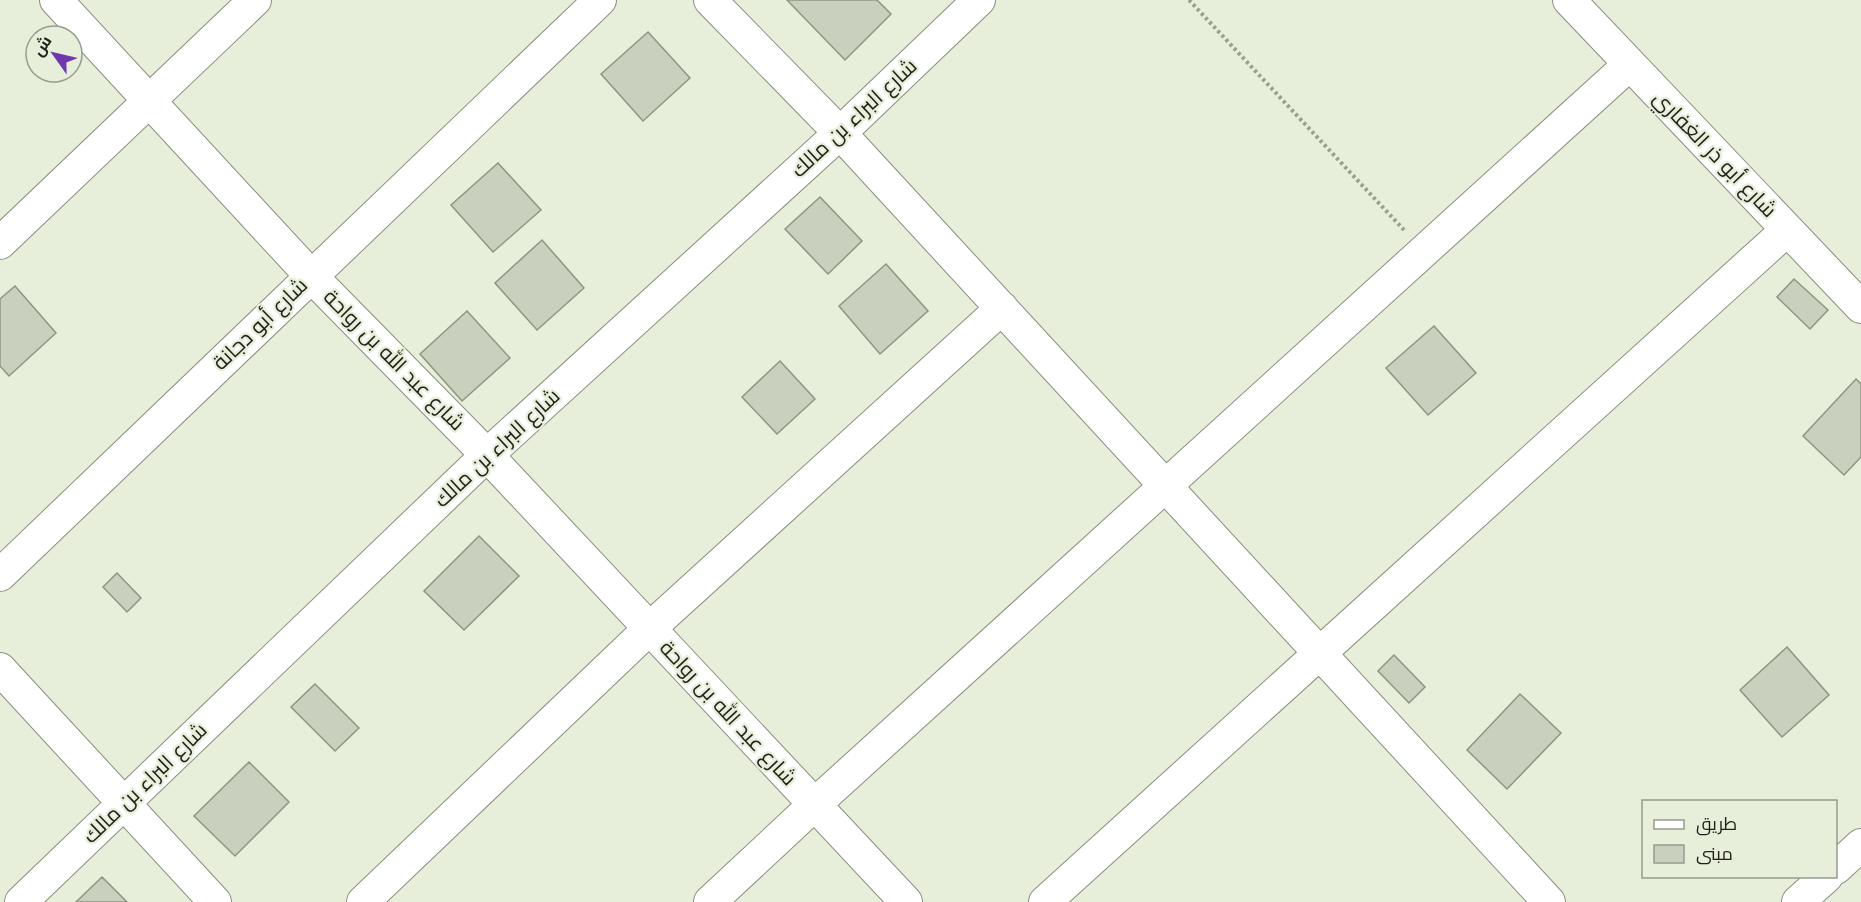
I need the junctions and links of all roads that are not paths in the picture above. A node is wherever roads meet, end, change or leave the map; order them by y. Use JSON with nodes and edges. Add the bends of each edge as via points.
{"nodes":[{"id":1,"x":56,"y":0,"type":"edge"},
{"id":2,"x":255,"y":0,"type":"edge"},
{"id":3,"x":600,"y":0,"type":"edge"},
{"id":4,"x":710,"y":0,"type":"edge"},
{"id":5,"x":979,"y":0,"type":"edge"},
{"id":6,"x":1569,"y":0,"type":"edge"},
{"id":7,"x":1630,"y":64,"type":"junction"},
{"id":8,"x":150,"y":102,"type":"junction"},
{"id":9,"x":840,"y":133,"type":"junction"},
{"id":10,"x":1787,"y":230,"type":"junction"},
{"id":11,"x":0,"y":243,"type":"edge"},
{"id":12,"x":311,"y":276,"type":"junction"},
{"id":13,"x":1861,"y":307,"type":"edge"},
{"id":14,"x":1002,"y":308,"type":"junction"},
{"id":15,"x":487,"y":455,"type":"junction"},
{"id":16,"x":1166,"y":485,"type":"junction"},
{"id":17,"x":0,"y":575,"type":"edge"},
{"id":18,"x":650,"y":629,"type":"junction"},
{"id":19,"x":1320,"y":652,"type":"junction"},
{"id":20,"x":0,"y":669,"type":"edge"},
{"id":21,"x":124,"y":803,"type":"junction"},
{"id":22,"x":814,"y":805,"type":"junction"},
{"id":23,"x":1861,"y":845,"type":"edge"},
{"id":24,"x":1837,"y":867,"type":"edge"},
{"id":25,"x":1825,"y":878,"type":"edge"},
{"id":26,"x":21,"y":902,"type":"edge"},
{"id":27,"x":215,"y":902,"type":"edge"},
{"id":28,"x":363,"y":902,"type":"edge"},
{"id":29,"x":710,"y":902,"type":"edge"},
{"id":30,"x":906,"y":902,"type":"edge"},
{"id":31,"x":1045,"y":902,"type":"edge"},
{"id":32,"x":1549,"y":902,"type":"edge"},
{"id":33,"x":1798,"y":902,"type":"edge"}],
"edges":[{"from":1,"to":8,"type":"street","name":"شارع عبد الله بن رواحة"},
{"from":2,"to":8,"type":"street"},
{"from":3,"to":12,"type":"street","name":"شارع أبو دجانة"},
{"from":4,"to":9,"type":"street"},
{"from":5,"to":9,"type":"street","name":"شارع البراء بن مالك"},
{"from":6,"to":7,"type":"street","name":"شارع أبو ذر الغفاري"},
{"from":7,"to":10,"type":"street","name":"شارع أبو ذر الغفاري"},
{"from":7,"to":16,"type":"street"},
{"from":8,"to":11,"type":"street"},
{"from":8,"to":12,"type":"street","name":"شارع عبد الله بن رواحة"},
{"from":9,"to":14,"type":"street"},
{"from":9,"to":15,"type":"street","name":"شارع البراء بن مالك"},
{"from":10,"to":13,"type":"street","name":"شارع أبو ذر الغفاري"},
{"from":10,"to":19,"type":"street"},
{"from":12,"to":15,"type":"street","name":"شارع عبد الله بن رواحة"},
{"from":12,"to":17,"type":"street","name":"شارع أبو دجانة"},
{"from":14,"to":16,"type":"street"},
{"from":14,"to":18,"type":"street"},
{"from":15,"to":18,"type":"street","name":"شارع عبد الله بن رواحة"},
{"from":15,"to":21,"type":"street","name":"شارع البراء بن مالك"},
{"from":16,"to":19,"type":"street"},
{"from":16,"to":22,"type":"street"},
{"from":18,"to":22,"type":"street","name":"شارع عبد الله بن رواحة"},
{"from":18,"to":28,"type":"street"},
{"from":19,"to":31,"type":"street"},
{"from":19,"to":32,"type":"street"},
{"from":20,"to":21,"type":"street"},
{"from":21,"to":26,"type":"street","name":"شارع البراء بن مالك"},
{"from":21,"to":27,"type":"street"},
{"from":22,"to":29,"type":"street"},
{"from":22,"to":30,"type":"street","name":"شارع عبد الله بن رواحة"},
{"from":23,"to":24,"type":"street"},
{"from":25,"to":33,"type":"street"}]}
